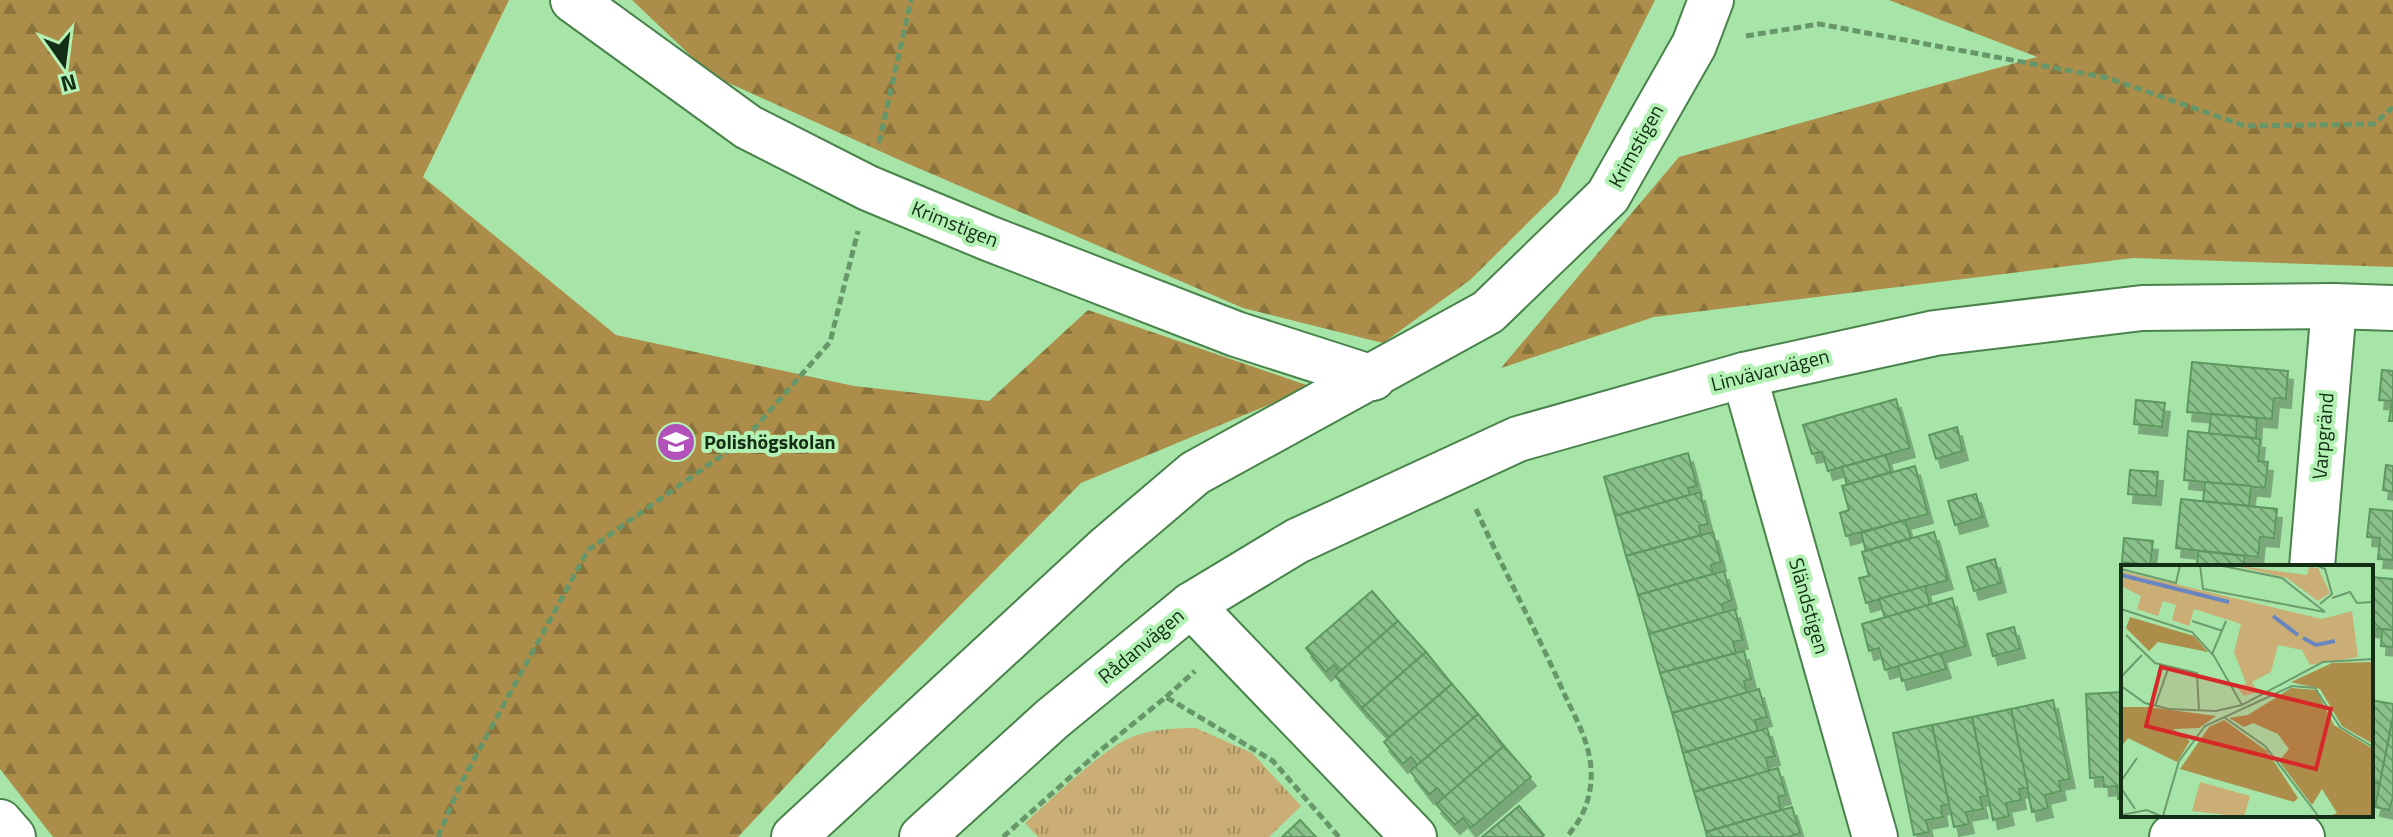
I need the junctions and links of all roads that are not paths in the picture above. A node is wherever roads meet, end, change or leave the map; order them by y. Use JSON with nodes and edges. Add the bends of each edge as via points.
{"nodes":[{"id":1,"x":573,"y":0,"type":"edge"},
{"id":2,"x":1711,"y":0,"type":"edge"},
{"id":3,"x":2334,"y":306,"type":"junction"},
{"id":4,"x":2393,"y":308,"type":"edge"},
{"id":5,"x":1744,"y":375,"type":"junction"},
{"id":6,"x":1373,"y":378,"type":"junction"},
{"id":7,"x":2312,"y":565,"type":"edge"},
{"id":8,"x":1191,"y":605,"type":"junction"},
{"id":9,"x":0,"y":822,"type":"edge"},
{"id":10,"x":2294,"y":829,"type":"edge"},
{"id":11,"x":13,"y":837,"type":"edge"},
{"id":12,"x":794,"y":837,"type":"edge"},
{"id":13,"x":922,"y":837,"type":"edge"},
{"id":14,"x":1414,"y":837,"type":"edge"},
{"id":15,"x":1875,"y":837,"type":"edge"},
{"id":16,"x":2172,"y":837,"type":"edge"}],
"edges":[{"from":1,"to":6,"type":"street","name":"Krimstigen","via":[[748,127],[868,188],[1236,334]]},
{"from":2,"to":6,"type":"street","name":"Krimstigen","via":[[1694,45],[1608,196],[1488,312]]},
{"from":3,"to":4,"type":"street","name":"Linvävarvägen"},
{"from":3,"to":5,"type":"street","name":"Linvävarvägen","via":[[2142,308],[1935,333]]},
{"from":3,"to":7,"type":"street","name":"Varpgränd"},
{"from":5,"to":8,"type":"street","name":"Linvävarvägen","via":[[1518,439],[1297,541]]},
{"from":5,"to":15,"type":"street","name":"Sländstigen"},
{"from":6,"to":12,"type":"street","name":"Krimstigen","via":[[1195,473]]},
{"from":8,"to":13,"type":"street","name":"Rådanvägen","via":[[1052,719]]},
{"from":8,"to":14,"type":"street","name":"Rådanvägen"},
{"from":9,"to":11,"type":"street"},
{"from":10,"to":16,"type":"street"}]}
